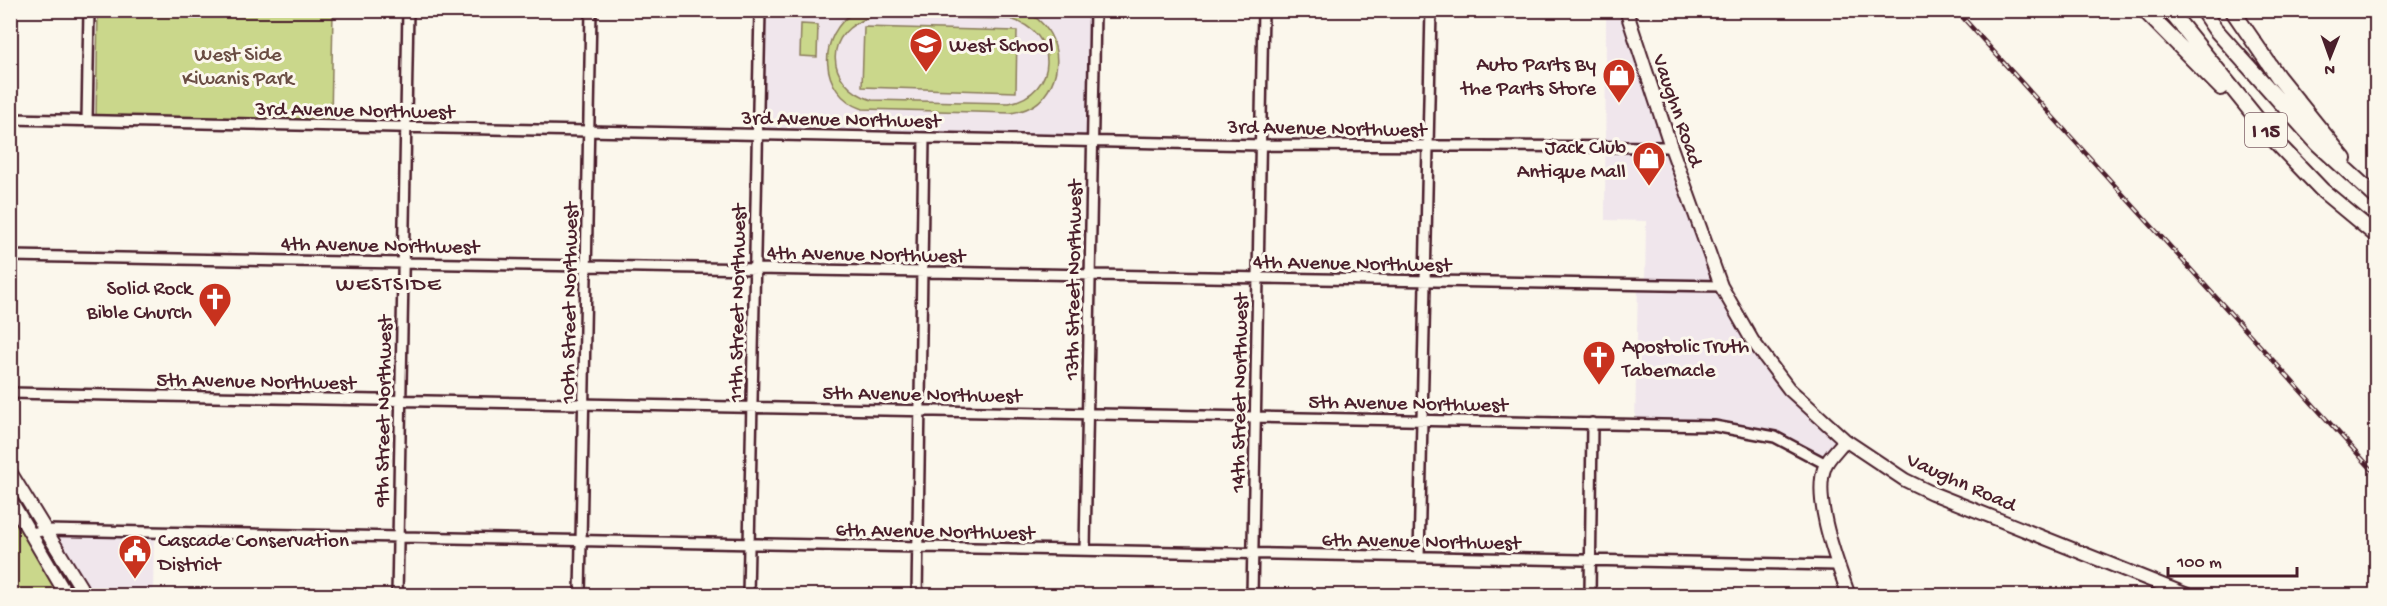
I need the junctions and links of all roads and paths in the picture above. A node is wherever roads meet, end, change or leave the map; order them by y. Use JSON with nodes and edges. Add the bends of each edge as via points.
{"nodes":[{"id":1,"x":89,"y":10,"type":"edge"},
{"id":2,"x":408,"y":10,"type":"edge"},
{"id":3,"x":591,"y":10,"type":"edge"},
{"id":4,"x":760,"y":10,"type":"edge"},
{"id":5,"x":1095,"y":10,"type":"edge"},
{"id":6,"x":1263,"y":10,"type":"edge"},
{"id":7,"x":1431,"y":10,"type":"edge"},
{"id":8,"x":1626,"y":10,"type":"edge"},
{"id":9,"x":2144,"y":10,"type":"edge"},
{"id":10,"x":2169,"y":10,"type":"edge"},
{"id":11,"x":2202,"y":10,"type":"edge"},
{"id":12,"x":2232,"y":10,"type":"edge"},
{"id":13,"x":10,"y":119,"type":"edge"},
{"id":14,"x":87,"y":121,"type":"junction"},
{"id":15,"x":406,"y":128,"type":"junction"},
{"id":16,"x":589,"y":131,"type":"junction"},
{"id":17,"x":758,"y":135,"type":"junction"},
{"id":18,"x":924,"y":138,"type":"junction"},
{"id":19,"x":1093,"y":141,"type":"junction"},
{"id":20,"x":2275,"y":141,"type":"junction"},
{"id":21,"x":1262,"y":145,"type":"junction"},
{"id":22,"x":1430,"y":146,"type":"junction"},
{"id":23,"x":1671,"y":147,"type":"junction"},
{"id":24,"x":2373,"y":194,"type":"edge"},
{"id":25,"x":2376,"y":235,"type":"edge"},
{"id":26,"x":10,"y":256,"type":"edge"},
{"id":27,"x":403,"y":263,"type":"junction"},
{"id":28,"x":587,"y":266,"type":"junction"},
{"id":29,"x":755,"y":269,"type":"junction"},
{"id":30,"x":921,"y":272,"type":"junction"},
{"id":31,"x":1090,"y":275,"type":"junction"},
{"id":32,"x":1259,"y":278,"type":"junction"},
{"id":33,"x":1427,"y":281,"type":"junction"},
{"id":34,"x":1721,"y":286,"type":"junction"},
{"id":35,"x":10,"y":393,"type":"edge"},
{"id":36,"x":401,"y":401,"type":"junction"},
{"id":37,"x":584,"y":405,"type":"junction"},
{"id":38,"x":752,"y":408,"type":"junction"},
{"id":39,"x":920,"y":410,"type":"junction"},
{"id":40,"x":1087,"y":414,"type":"junction"},
{"id":41,"x":1256,"y":417,"type":"junction"},
{"id":42,"x":1423,"y":420,"type":"junction"},
{"id":43,"x":1592,"y":423,"type":"junction"},
{"id":44,"x":1845,"y":440,"type":"junction"},
{"id":45,"x":1826,"y":464,"type":"junction"},
{"id":46,"x":10,"y":472,"type":"edge"},
{"id":47,"x":10,"y":499,"type":"edge"},
{"id":48,"x":46,"y":530,"type":"junction"},
{"id":49,"x":32,"y":533,"type":"junction"},
{"id":50,"x":398,"y":538,"type":"junction"},
{"id":51,"x":581,"y":541,"type":"junction"},
{"id":52,"x":748,"y":544,"type":"junction"},
{"id":53,"x":918,"y":547,"type":"junction"},
{"id":54,"x":1085,"y":550,"type":"junction"},
{"id":55,"x":1253,"y":555,"type":"junction"},
{"id":56,"x":1419,"y":557,"type":"junction"},
{"id":57,"x":1591,"y":561,"type":"junction"},
{"id":58,"x":1838,"y":565,"type":"junction"},
{"id":59,"x":67,"y":596,"type":"edge"},
{"id":60,"x":86,"y":596,"type":"edge"},
{"id":61,"x":397,"y":596,"type":"edge"},
{"id":62,"x":580,"y":596,"type":"edge"},
{"id":63,"x":748,"y":596,"type":"edge"},
{"id":64,"x":917,"y":596,"type":"edge"},
{"id":65,"x":1252,"y":596,"type":"edge"},
{"id":66,"x":1590,"y":596,"type":"edge"},
{"id":67,"x":1849,"y":596,"type":"edge"},
{"id":68,"x":2190,"y":596,"type":"edge"}],
"edges":[{"from":1,"to":14,"type":"street"},
{"from":2,"to":15,"type":"street","name":"9th Street Northwest"},
{"from":3,"to":16,"type":"street","name":"10th Street Northwest"},
{"from":4,"to":17,"type":"street","name":"11th Street Northwest"},
{"from":5,"to":19,"type":"street","name":"13th Street Northwest"},
{"from":6,"to":21,"type":"street","name":"14th Street Northwest"},
{"from":7,"to":22,"type":"street"},
{"from":8,"to":23,"type":"main road","name":"Vaughn Road"},
{"from":9,"to":20,"type":"highway"},
{"from":10,"to":20,"type":"highway","number":"I 15"},
{"from":11,"to":24,"type":"highway","number":"I 15","via":[[2318,144]]},
{"from":12,"to":24,"type":"highway","via":[[2278,77]]},
{"from":13,"to":14,"type":"street","name":"3rd Avenue Northwest"},
{"from":14,"to":15,"type":"street","name":"3rd Avenue Northwest"},
{"from":15,"to":16,"type":"street","name":"3rd Avenue Northwest"},
{"from":15,"to":27,"type":"street","name":"9th Street Northwest"},
{"from":16,"to":17,"type":"street","name":"3rd Avenue Northwest"},
{"from":16,"to":28,"type":"street","name":"10th Street Northwest"},
{"from":17,"to":18,"type":"street","name":"3rd Avenue Northwest"},
{"from":17,"to":29,"type":"street","name":"11th Street Northwest"},
{"from":18,"to":19,"type":"street","name":"3rd Avenue Northwest"},
{"from":18,"to":30,"type":"street"},
{"from":19,"to":21,"type":"street","name":"3rd Avenue Northwest"},
{"from":19,"to":31,"type":"street","name":"13th Street Northwest"},
{"from":20,"to":25,"type":"highway","number":"I 15","via":[[2323,191]]},
{"from":21,"to":22,"type":"street","name":"3rd Avenue Northwest"},
{"from":21,"to":32,"type":"street","name":"14th Street Northwest"},
{"from":22,"to":23,"type":"street","name":"3rd Avenue Northwest"},
{"from":22,"to":33,"type":"street"},
{"from":23,"to":34,"type":"main road","name":"Vaughn Road"},
{"from":26,"to":27,"type":"street","name":"4th Avenue Northwest"},
{"from":27,"to":28,"type":"street","name":"4th Avenue Northwest"},
{"from":27,"to":36,"type":"street","name":"9th Street Northwest"},
{"from":28,"to":29,"type":"street","name":"4th Avenue Northwest"},
{"from":28,"to":37,"type":"street","name":"10th Street Northwest"},
{"from":29,"to":30,"type":"street","name":"4th Avenue Northwest"},
{"from":29,"to":38,"type":"street","name":"11th Street Northwest"},
{"from":30,"to":31,"type":"street","name":"4th Avenue Northwest"},
{"from":30,"to":39,"type":"street"},
{"from":31,"to":32,"type":"street","name":"4th Avenue Northwest"},
{"from":31,"to":40,"type":"street","name":"13th Street Northwest"},
{"from":32,"to":33,"type":"street","name":"4th Avenue Northwest"},
{"from":32,"to":41,"type":"street","name":"14th Street Northwest"},
{"from":33,"to":34,"type":"street","name":"4th Avenue Northwest"},
{"from":33,"to":42,"type":"street"},
{"from":34,"to":44,"type":"main road","name":"Vaughn Road","via":[[1752,340],[1789,388]]},
{"from":35,"to":36,"type":"street","name":"5th Avenue Northwest"},
{"from":36,"to":37,"type":"street","name":"5th Avenue Northwest"},
{"from":36,"to":50,"type":"street","name":"9th Street Northwest"},
{"from":37,"to":38,"type":"street","name":"5th Avenue Northwest"},
{"from":37,"to":51,"type":"street","name":"10th Street Northwest"},
{"from":38,"to":39,"type":"street","name":"5th Avenue Northwest"},
{"from":38,"to":52,"type":"street","name":"11th Street Northwest"},
{"from":39,"to":40,"type":"street","name":"5th Avenue Northwest"},
{"from":39,"to":53,"type":"street"},
{"from":40,"to":41,"type":"street","name":"5th Avenue Northwest"},
{"from":40,"to":54,"type":"street","name":"13th Street Northwest"},
{"from":41,"to":42,"type":"street","name":"5th Avenue Northwest"},
{"from":41,"to":55,"type":"street","name":"14th Street Northwest"},
{"from":42,"to":43,"type":"street","name":"5th Avenue Northwest"},
{"from":42,"to":56,"type":"street"},
{"from":43,"to":45,"type":"street","name":"5th Avenue Northwest","via":[[1742,430],[1775,437]]},
{"from":43,"to":57,"type":"street"},
{"from":44,"to":45,"type":"main road"},
{"from":44,"to":68,"type":"main road","name":"Vaughn Road","via":[[1932,494]]},
{"from":45,"to":58,"type":"main road","via":[[1821,502]]},
{"from":46,"to":48,"type":"main road"},
{"from":47,"to":49,"type":"main road"},
{"from":48,"to":49,"type":"street","name":"6th Avenue Northwest"},
{"from":48,"to":50,"type":"street","name":"6th Avenue Northwest"},
{"from":48,"to":60,"type":"main road"},
{"from":49,"to":59,"type":"main road"},
{"from":50,"to":51,"type":"street","name":"6th Avenue Northwest"},
{"from":50,"to":61,"type":"street","name":"9th Street Northwest"},
{"from":51,"to":52,"type":"street","name":"6th Avenue Northwest"},
{"from":51,"to":62,"type":"street","name":"10th Street Northwest"},
{"from":52,"to":53,"type":"street","name":"6th Avenue Northwest"},
{"from":52,"to":63,"type":"street","name":"11th Street Northwest"},
{"from":53,"to":54,"type":"street","name":"6th Avenue Northwest"},
{"from":53,"to":64,"type":"street"},
{"from":54,"to":55,"type":"street","name":"6th Avenue Northwest"},
{"from":55,"to":56,"type":"street","name":"6th Avenue Northwest"},
{"from":55,"to":65,"type":"street","name":"14th Street Northwest"},
{"from":56,"to":57,"type":"street","name":"6th Avenue Northwest"},
{"from":57,"to":58,"type":"street","name":"6th Avenue Northwest"},
{"from":57,"to":66,"type":"street"},
{"from":58,"to":67,"type":"main road"}]}
